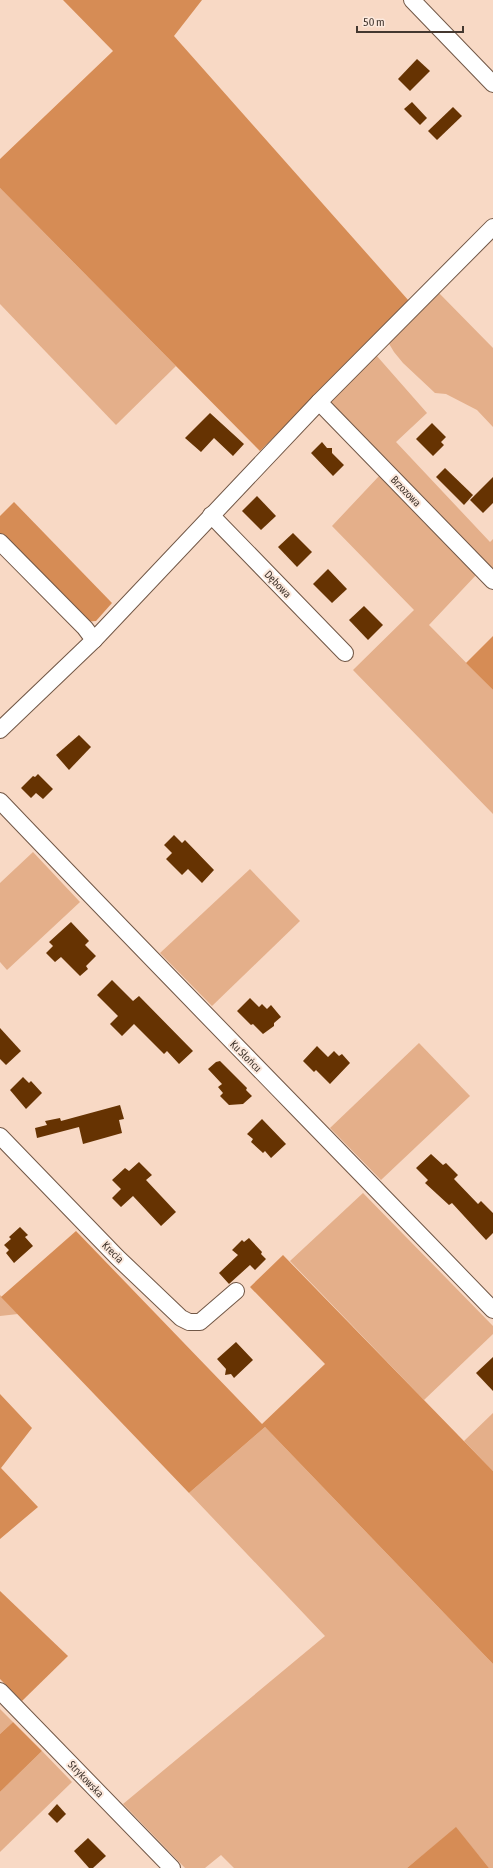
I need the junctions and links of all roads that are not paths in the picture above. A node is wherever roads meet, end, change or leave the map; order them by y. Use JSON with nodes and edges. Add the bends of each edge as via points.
{"nodes":[{"id":1,"x":412,"y":0,"type":"edge"},
{"id":2,"x":493,"y":84,"type":"edge"},
{"id":3,"x":493,"y":227,"type":"edge"},
{"id":4,"x":319,"y":402,"type":"junction"},
{"id":5,"x":211,"y":515,"type":"junction"},
{"id":6,"x":0,"y":542,"type":"edge"},
{"id":7,"x":493,"y":581,"type":"edge"},
{"id":8,"x":94,"y":640,"type":"junction"},
{"id":9,"x":345,"y":653,"type":"dead end"},
{"id":10,"x":0,"y":730,"type":"edge"},
{"id":11,"x":0,"y":801,"type":"edge"},
{"id":12,"x":0,"y":1136,"type":"edge"},
{"id":13,"x":236,"y":1291,"type":"dead end"},
{"id":14,"x":493,"y":1310,"type":"edge"},
{"id":15,"x":0,"y":1691,"type":"edge"},
{"id":16,"x":172,"y":1868,"type":"edge"}],
"edges":[{"from":1,"to":2,"type":"street"},
{"from":3,"to":4,"type":"street"},
{"from":4,"to":5,"type":"street"},
{"from":4,"to":7,"type":"street","name":"Brzozowa"},
{"from":5,"to":8,"type":"street"},
{"from":5,"to":9,"type":"street","name":"Dębowa"},
{"from":6,"to":8,"type":"street","via":[[86,628]]},
{"from":8,"to":10,"type":"street"},
{"from":11,"to":14,"type":"street","name":"Ku Słońcu"},
{"from":12,"to":13,"type":"street","name":"Krecia","via":[[117,1257],[181,1318],[190,1322],[200,1322]]},
{"from":15,"to":16,"type":"street","name":"Strykowska"}]}
